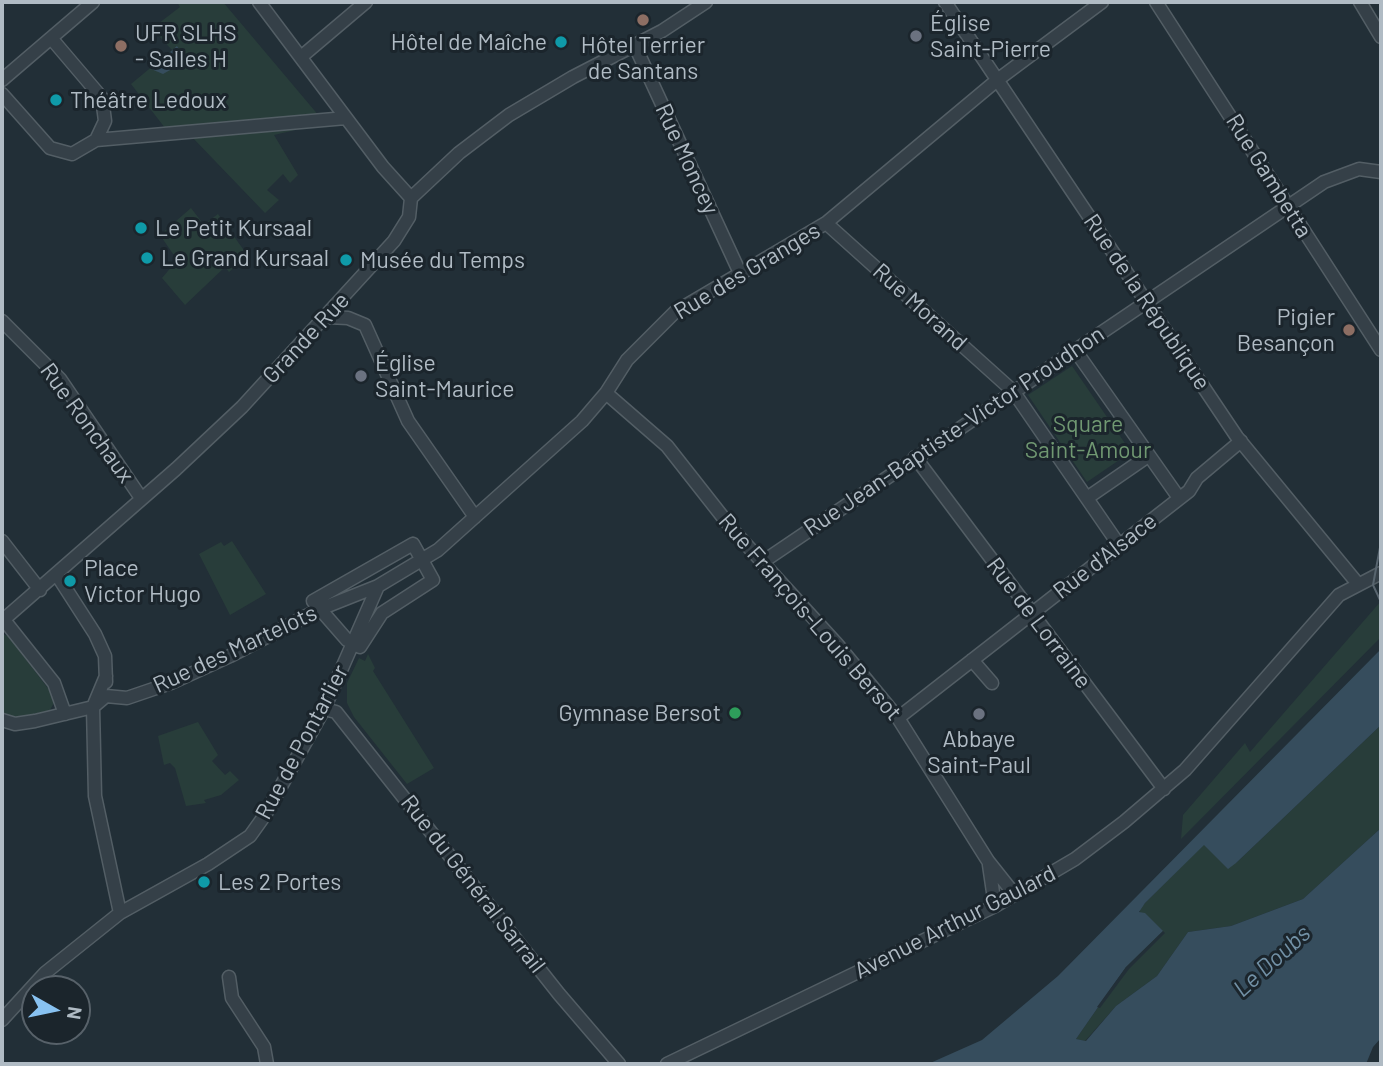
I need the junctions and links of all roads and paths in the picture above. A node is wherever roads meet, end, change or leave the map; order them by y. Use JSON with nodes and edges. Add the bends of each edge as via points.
{"nodes":[{"id":1,"x":93,"y":2,"type":"edge"},
{"id":2,"x":259,"y":2,"type":"edge"},
{"id":3,"x":366,"y":2,"type":"edge"},
{"id":4,"x":706,"y":2,"type":"edge"},
{"id":5,"x":1102,"y":2,"type":"edge"},
{"id":6,"x":1156,"y":2,"type":"edge"},
{"id":7,"x":1360,"y":2,"type":"edge"},
{"id":8,"x":948,"y":6,"type":"edge"},
{"id":9,"x":1377,"y":21,"type":"edge"},
{"id":10,"x":1381,"y":37,"type":"edge"},
{"id":11,"x":51,"y":38,"type":"junction"},
{"id":12,"x":635,"y":46,"type":"junction"},
{"id":13,"x":301,"y":58,"type":"junction"},
{"id":14,"x":2,"y":80,"type":"edge"},
{"id":15,"x":996,"y":81,"type":"junction"},
{"id":16,"x":2,"y":94,"type":"edge"},
{"id":17,"x":346,"y":118,"type":"junction"},
{"id":18,"x":96,"y":140,"type":"junction"},
{"id":19,"x":1381,"y":172,"type":"edge"},
{"id":20,"x":411,"y":198,"type":"junction"},
{"id":21,"x":1288,"y":205,"type":"junction"},
{"id":22,"x":826,"y":223,"type":"junction"},
{"id":23,"x":740,"y":273,"type":"junction"},
{"id":24,"x":1148,"y":301,"type":"junction"},
{"id":25,"x":327,"y":317,"type":"junction"},
{"id":26,"x":2,"y":321,"type":"edge"},
{"id":27,"x":1075,"y":349,"type":"junction"},
{"id":28,"x":1381,"y":349,"type":"edge"},
{"id":29,"x":1013,"y":391,"type":"junction"},
{"id":30,"x":606,"y":393,"type":"junction"},
{"id":31,"x":1241,"y":441,"type":"junction"},
{"id":32,"x":1148,"y":456,"type":"junction"},
{"id":33,"x":915,"y":457,"type":"junction"},
{"id":34,"x":1184,"y":494,"type":"junction"},
{"id":35,"x":141,"y":498,"type":"junction"},
{"id":36,"x":1087,"y":498,"type":"junction"},
{"id":37,"x":475,"y":517,"type":"junction"},
{"id":38,"x":2,"y":541,"type":"edge"},
{"id":39,"x":1119,"y":545,"type":"junction"},
{"id":40,"x":421,"y":561,"type":"junction"},
{"id":41,"x":761,"y":563,"type":"junction"},
{"id":42,"x":1381,"y":573,"type":"edge"},
{"id":43,"x":57,"y":575,"type":"junction"},
{"id":44,"x":1358,"y":584,"type":"junction"},
{"id":45,"x":378,"y":586,"type":"junction"},
{"id":46,"x":1381,"y":588,"type":"edge"},
{"id":47,"x":40,"y":590,"type":"junction"},
{"id":48,"x":349,"y":598,"type":"junction"},
{"id":49,"x":320,"y":609,"type":"junction"},
{"id":50,"x":1030,"y":614,"type":"junction"},
{"id":51,"x":365,"y":618,"type":"junction"},
{"id":52,"x":3,"y":621,"type":"edge"},
{"id":53,"x":353,"y":643,"type":"junction"},
{"id":54,"x":972,"y":660,"type":"junction"},
{"id":55,"x":106,"y":676,"type":"junction"},
{"id":56,"x":992,"y":683,"type":"dead end"},
{"id":57,"x":106,"y":696,"type":"junction"},
{"id":58,"x":93,"y":707,"type":"junction"},
{"id":59,"x":324,"y":709,"type":"junction"},
{"id":60,"x":65,"y":714,"type":"junction"},
{"id":61,"x":898,"y":718,"type":"junction"},
{"id":62,"x":2,"y":720,"type":"edge"},
{"id":63,"x":1164,"y":789,"type":"junction"},
{"id":64,"x":988,"y":862,"type":"junction"},
{"id":65,"x":1015,"y":895,"type":"junction"},
{"id":66,"x":995,"y":906,"type":"junction"},
{"id":67,"x":120,"y":913,"type":"junction"},
{"id":68,"x":229,"y":976,"type":"dead end"},
{"id":69,"x":2,"y":1020,"type":"edge"},
{"id":70,"x":268,"y":1064,"type":"edge"},
{"id":71,"x":619,"y":1064,"type":"edge"},
{"id":72,"x":667,"y":1064,"type":"edge"}],
"edges":[{"from":1,"to":11,"type":"street"},
{"from":2,"to":13,"type":"street"},
{"from":3,"to":13,"type":"street"},
{"from":4,"to":12,"type":"street","name":"Grande Rue"},
{"from":5,"to":15,"type":"street","name":"Rue des Granges"},
{"from":6,"to":21,"type":"street","name":"Rue Gambetta"},
{"from":7,"to":9,"type":"street"},
{"from":8,"to":15,"type":"street","name":"Rue de la République"},
{"from":9,"to":10,"type":"street"},
{"from":11,"to":14,"type":"street"},
{"from":11,"to":18,"type":"street","via":[[102,98],[105,121]]},
{"from":12,"to":20,"type":"street","name":"Grande Rue","via":[[509,115],[458,153]]},
{"from":12,"to":23,"type":"street","name":"Rue Moncey"},
{"from":13,"to":17,"type":"street"},
{"from":15,"to":22,"type":"street","name":"Rue des Granges"},
{"from":15,"to":24,"type":"street","name":"Rue de la République"},
{"from":16,"to":18,"type":"street","via":[[50,148],[72,154]]},
{"from":17,"to":18,"type":"street"},
{"from":17,"to":20,"type":"street"},
{"from":19,"to":21,"type":"street","name":"Rue Jean-Baptiste-Victor Proudhon","via":[[1359,169],[1343,173]]},
{"from":20,"to":25,"type":"street","name":"Grande Rue","via":[[405,226]]},
{"from":21,"to":24,"type":"street","name":"Rue Jean-Baptiste-Victor Proudhon"},
{"from":21,"to":28,"type":"street","name":"Rue Gambetta"},
{"from":22,"to":23,"type":"street","name":"Rue des Granges"},
{"from":22,"to":29,"type":"street","name":"Rue Morand"},
{"from":23,"to":30,"type":"street","name":"Rue des Granges","via":[[667,320],[627,359]]},
{"from":24,"to":27,"type":"street","name":"Rue Jean-Baptiste-Victor Proudhon"},
{"from":24,"to":31,"type":"street","name":"Rue de la République"},
{"from":25,"to":35,"type":"street","name":"Grande Rue","via":[[242,407]]},
{"from":25,"to":37,"type":"street","via":[[365,325],[408,421]]},
{"from":26,"to":35,"type":"street","name":"Rue Ronchaux","via":[[60,379]]},
{"from":27,"to":29,"type":"street","name":"Rue Jean-Baptiste-Victor Proudhon"},
{"from":27,"to":32,"type":"street"},
{"from":29,"to":33,"type":"street","name":"Rue Jean-Baptiste-Victor Proudhon"},
{"from":29,"to":36,"type":"street","name":"Rue Morand"},
{"from":30,"to":37,"type":"street","name":"Rue des Granges","via":[[546,455]]},
{"from":30,"to":41,"type":"street","name":"Rue François-Louis Bersot","via":[[667,446]]},
{"from":31,"to":34,"type":"street","name":"Rue d'Alsace"},
{"from":31,"to":44,"type":"street","name":"Rue de la République"},
{"from":32,"to":34,"type":"street"},
{"from":32,"to":36,"type":"street"},
{"from":33,"to":41,"type":"street","name":"Rue Jean-Baptiste-Victor Proudhon"},
{"from":33,"to":50,"type":"street","name":"Rue de Lorraine"},
{"from":34,"to":39,"type":"street","name":"Rue d'Alsace"},
{"from":35,"to":43,"type":"street","name":"Grande Rue"},
{"from":36,"to":39,"type":"street","name":"Rue Morand"},
{"from":37,"to":40,"type":"street","name":"Rue des Granges"},
{"from":38,"to":47,"type":"street"},
{"from":39,"to":50,"type":"street","name":"Rue d'Alsace"},
{"from":40,"to":45,"type":"street","name":"Rue des Granges"},
{"from":40,"to":49,"type":"street","via":[[413,544],[313,601]]},
{"from":40,"to":53,"type":"street","via":[[433,580],[382,613],[360,648]]},
{"from":41,"to":61,"type":"street","name":"Rue François-Louis Bersot"},
{"from":42,"to":44,"type":"street","name":"Avenue Arthur Gaulard"},
{"from":43,"to":47,"type":"street","name":"Grande Rue"},
{"from":43,"to":55,"type":"street","via":[[105,656]]},
{"from":44,"to":46,"type":"street"},
{"from":44,"to":63,"type":"street","name":"Avenue Arthur Gaulard","via":[[1336,598]]},
{"from":45,"to":48,"type":"street","name":"Rue des Martelots"},
{"from":45,"to":51,"type":"street","name":"Rue de Pontarlier"},
{"from":47,"to":52,"type":"street","name":"Grande Rue"},
{"from":48,"to":49,"type":"street","name":"Rue des Martelots"},
{"from":48,"to":51,"type":"street"},
{"from":49,"to":53,"type":"street"},
{"from":49,"to":57,"type":"street","name":"Rue des Martelots","via":[[171,683],[127,698]]},
{"from":50,"to":54,"type":"street","name":"Rue d'Alsace"},
{"from":50,"to":63,"type":"street","name":"Rue de Lorraine"},
{"from":51,"to":53,"type":"street","name":"Rue de Pontarlier"},
{"from":52,"to":60,"type":"street","via":[[54,684]]},
{"from":53,"to":59,"type":"street","name":"Rue de Pontarlier"},
{"from":54,"to":56,"type":"street"},
{"from":54,"to":61,"type":"street","name":"Rue d'Alsace"},
{"from":55,"to":57,"type":"street"},
{"from":55,"to":58,"type":"street"},
{"from":57,"to":58,"type":"street"},
{"from":58,"to":60,"type":"street"},
{"from":58,"to":67,"type":"street","via":[[95,796]]},
{"from":59,"to":67,"type":"street","name":"Rue de Pontarlier","via":[[250,836]]},
{"from":59,"to":71,"type":"street","name":"Rue du Général Sarrail","via":[[336,712]]},
{"from":60,"to":62,"type":"street","via":[[15,724]]},
{"from":61,"to":64,"type":"street","name":"Rue François-Louis Bersot"},
{"from":63,"to":65,"type":"street","name":"Avenue Arthur Gaulard","via":[[1100,842]]},
{"from":64,"to":65,"type":"street","name":"Rue François-Louis Bersot"},
{"from":64,"to":66,"type":"street","name":"Rue François-Louis Bersot"},
{"from":65,"to":66,"type":"street","name":"Avenue Arthur Gaulard"},
{"from":66,"to":72,"type":"street","name":"Avenue Arthur Gaulard"},
{"from":67,"to":69,"type":"street","name":"Rue de Pontarlier","via":[[45,973]]},
{"from":68,"to":70,"type":"street","via":[[232,998],[264,1047]]}]}
